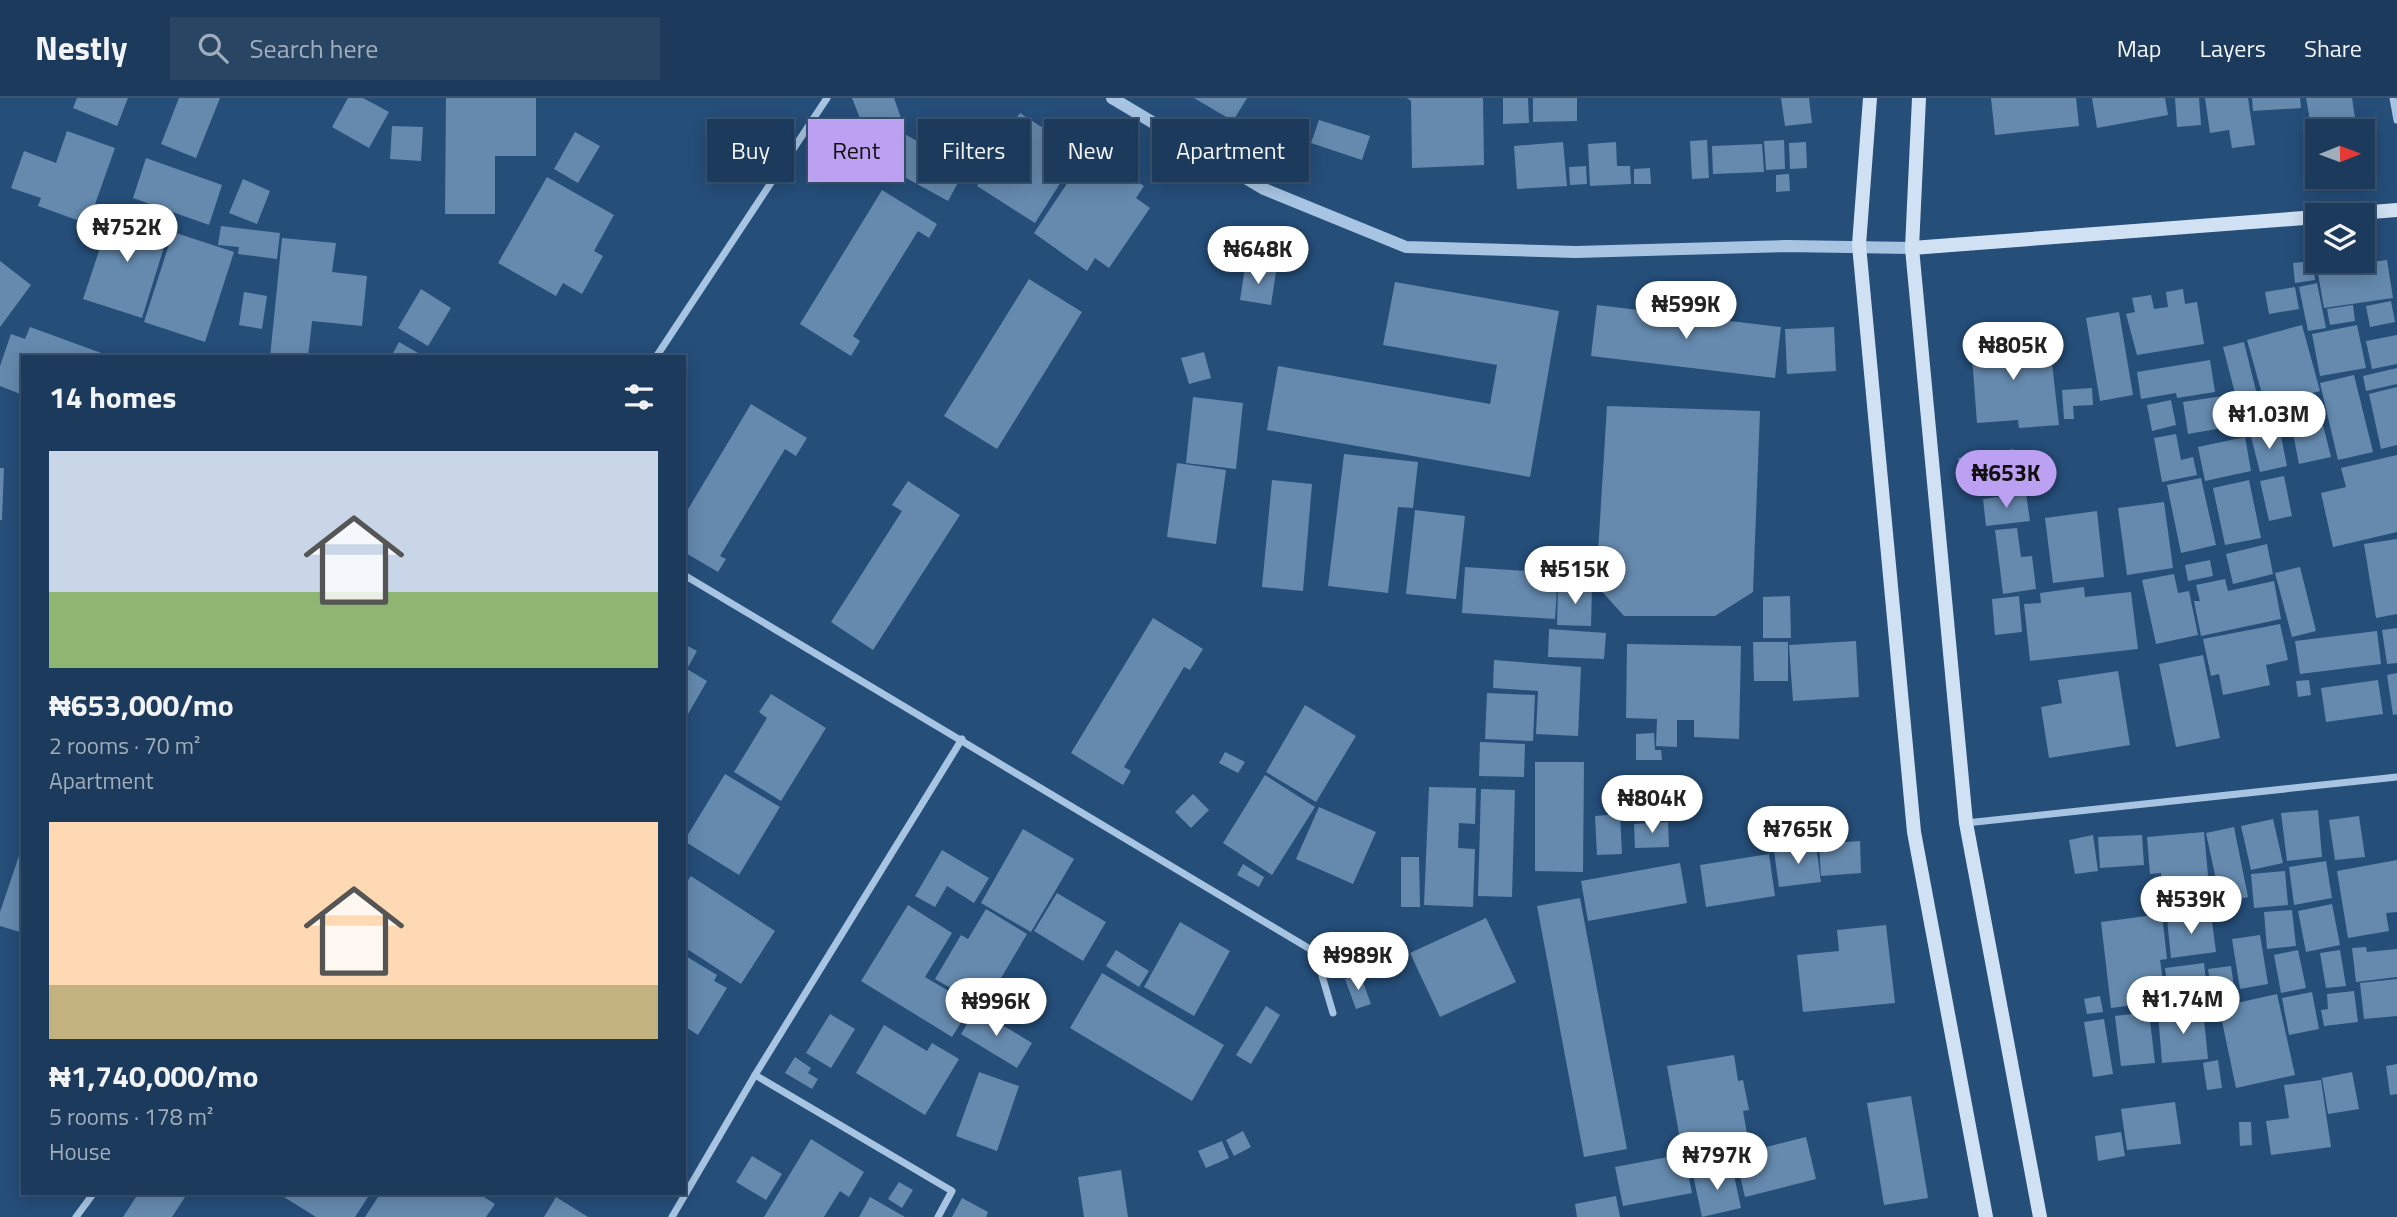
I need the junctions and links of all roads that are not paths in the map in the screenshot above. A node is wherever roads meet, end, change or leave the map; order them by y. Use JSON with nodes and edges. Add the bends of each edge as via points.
{"nodes":[{"id":1,"x":827,"y":98,"type":"edge"},
{"id":2,"x":1112,"y":98,"type":"edge"},
{"id":3,"x":1870,"y":98,"type":"edge"},
{"id":4,"x":1919,"y":98,"type":"edge"},
{"id":5,"x":2393,"y":98,"type":"edge"},
{"id":6,"x":2397,"y":120,"type":"edge"},
{"id":7,"x":2397,"y":210,"type":"edge"},
{"id":8,"x":2375,"y":212,"type":"edge"},
{"id":9,"x":2305,"y":218,"type":"edge"},
{"id":10,"x":1859,"y":245,"type":"junction"},
{"id":11,"x":1912,"y":248,"type":"junction"},
{"id":12,"x":657,"y":355,"type":"edge"},
{"id":13,"x":686,"y":576,"type":"edge"},
{"id":14,"x":962,"y":739,"type":"junction"},
{"id":15,"x":2397,"y":777,"type":"edge"},
{"id":16,"x":1966,"y":823,"type":"junction"},
{"id":17,"x":1333,"y":1013,"type":"dead end"},
{"id":18,"x":755,"y":1075,"type":"junction"},
{"id":19,"x":686,"y":1193,"type":"edge"},
{"id":20,"x":92,"y":1195,"type":"edge"},
{"id":21,"x":685,"y":1195,"type":"edge"},
{"id":22,"x":76,"y":1217,"type":"edge"},
{"id":23,"x":672,"y":1217,"type":"edge"},
{"id":24,"x":938,"y":1217,"type":"edge"},
{"id":25,"x":1986,"y":1217,"type":"edge"},
{"id":26,"x":2040,"y":1217,"type":"edge"}],
"edges":[{"from":1,"to":12,"type":"street"},
{"from":2,"to":10,"type":"street","via":[[1264,189],[1406,247],[1576,252]]},
{"from":3,"to":10,"type":"main road"},
{"from":4,"to":11,"type":"main road"},
{"from":5,"to":6,"type":"street"},
{"from":7,"to":8,"type":"main road"},
{"from":9,"to":11,"type":"main road"},
{"from":10,"to":11,"type":"street"},
{"from":10,"to":25,"type":"main road","via":[[1914,832]]},
{"from":11,"to":16,"type":"main road"},
{"from":13,"to":14,"type":"street"},
{"from":14,"to":17,"type":"street","via":[[1315,952]]},
{"from":14,"to":18,"type":"street"},
{"from":15,"to":16,"type":"street"},
{"from":16,"to":26,"type":"main road"},
{"from":18,"to":19,"type":"street"},
{"from":18,"to":24,"type":"street","via":[[952,1191]]},
{"from":20,"to":22,"type":"street"},
{"from":21,"to":23,"type":"street"}]}
